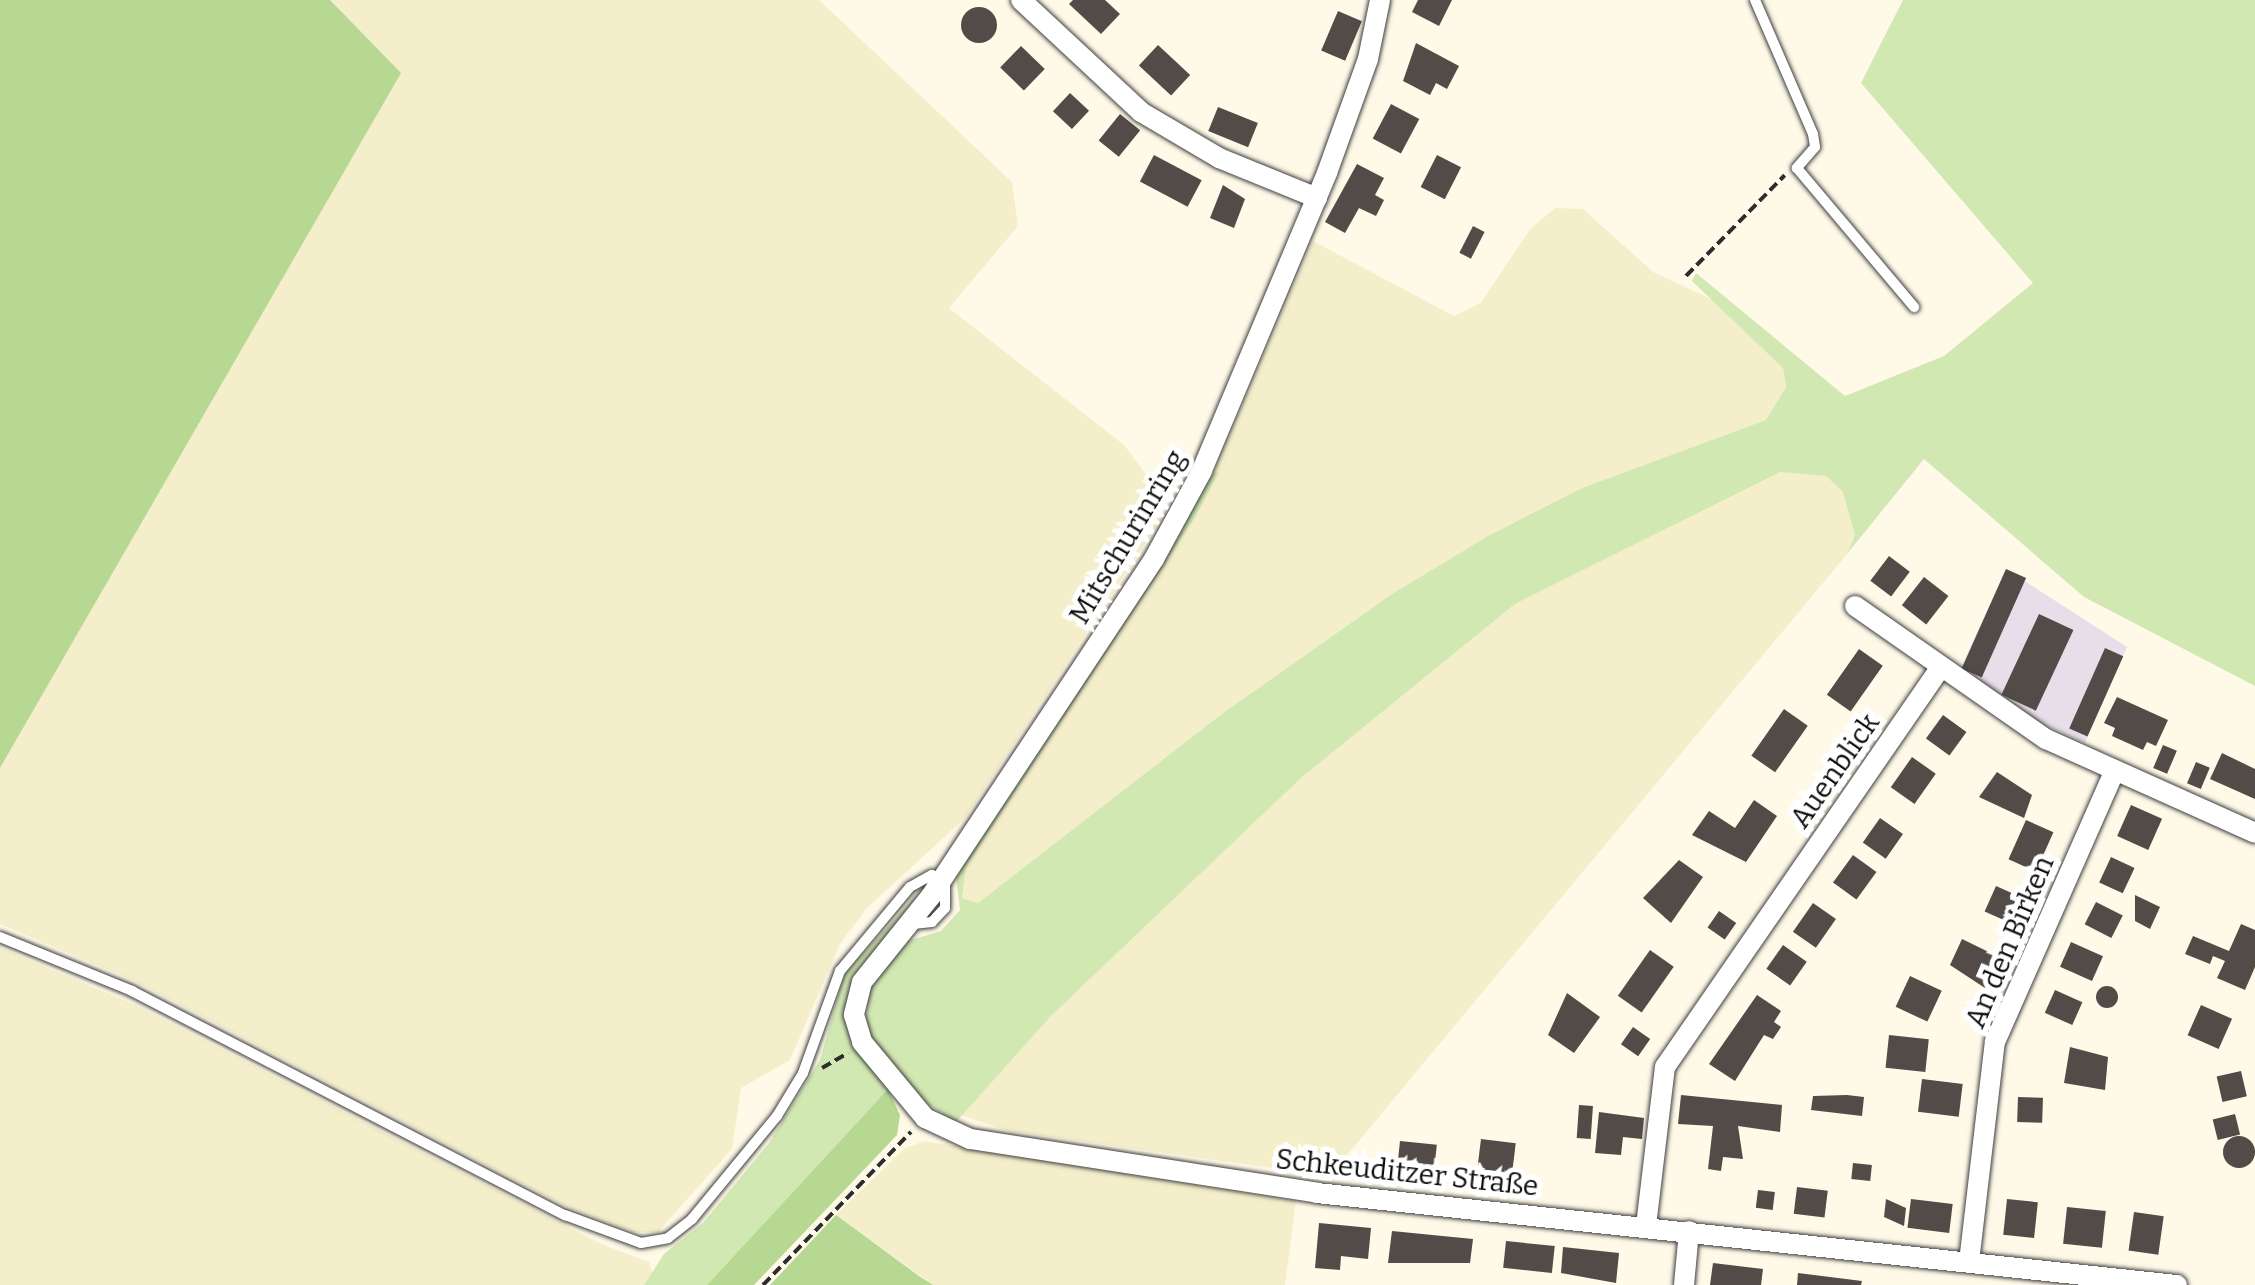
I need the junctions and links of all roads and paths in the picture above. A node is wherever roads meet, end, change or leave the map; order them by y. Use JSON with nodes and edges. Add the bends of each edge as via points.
{"nodes":[{"id":1,"x":1021,"y":0,"type":"edge"},
{"id":2,"x":1380,"y":0,"type":"edge"},
{"id":3,"x":1755,"y":0,"type":"edge"},
{"id":4,"x":1798,"y":168,"type":"junction"},
{"id":5,"x":1317,"y":198,"type":"junction"},
{"id":6,"x":1686,"y":276,"type":"dead end"},
{"id":7,"x":1914,"y":307,"type":"dead end"},
{"id":8,"x":1856,"y":606,"type":"dead end"},
{"id":9,"x":1940,"y":668,"type":"junction"},
{"id":10,"x":2114,"y":770,"type":"junction"},
{"id":11,"x":2255,"y":833,"type":"edge"},
{"id":12,"x":939,"y":879,"type":"junction"},
{"id":13,"x":0,"y":937,"type":"edge"},
{"id":14,"x":862,"y":1042,"type":"junction"},
{"id":15,"x":803,"y":1073,"type":"junction"},
{"id":16,"x":924,"y":1118,"type":"junction"},
{"id":17,"x":1646,"y":1226,"type":"junction"},
{"id":18,"x":1689,"y":1232,"type":"junction"},
{"id":19,"x":1969,"y":1262,"type":"junction"},
{"id":20,"x":2003,"y":1277,"type":"edge"},
{"id":21,"x":763,"y":1285,"type":"edge"},
{"id":22,"x":1684,"y":1285,"type":"edge"},
{"id":23,"x":2177,"y":1285,"type":"edge"}],
"edges":[{"from":1,"to":5,"type":"street","via":[[1141,112],[1219,158]]},
{"from":2,"to":5,"type":"street","name":"Mitschurinring","via":[[1368,59]]},
{"from":3,"to":4,"type":"lane","via":[[1813,134],[1815,147]]},
{"from":4,"to":6,"type":"path","via":[[1689,266]]},
{"from":4,"to":7,"type":"lane"},
{"from":5,"to":12,"type":"street","name":"Mitschurinring","via":[[1178,518]]},
{"from":8,"to":9,"type":"street"},
{"from":9,"to":10,"type":"street","via":[[2046,739]]},
{"from":9,"to":17,"type":"street","name":"Auenblick","via":[[1666,1067]]},
{"from":10,"to":11,"type":"street"},
{"from":10,"to":19,"type":"street","name":"An den Birken","via":[[1995,1042]]},
{"from":12,"to":14,"type":"street","via":[[857,994]]},
{"from":12,"to":15,"type":"lane","via":[[923,877],[910,888],[849,958]]},
{"from":13,"to":15,"type":"lane","via":[[132,991],[564,1215],[641,1243],[668,1238],[692,1219],[777,1116]]},
{"from":14,"to":15,"type":"path","via":[[839,1060]]},
{"from":14,"to":16,"type":"street","name":"Schkeuditzer Straße"},
{"from":16,"to":17,"type":"street","name":"Schkeuditzer Straße","via":[[970,1139],[1317,1193]]},
{"from":16,"to":21,"type":"path"},
{"from":17,"to":18,"type":"street","name":"Schkeuditzer Straße"},
{"from":18,"to":19,"type":"street","name":"Schkeuditzer Straße"},
{"from":18,"to":22,"type":"street"},
{"from":19,"to":20,"type":"street","name":"Schkeuditzer Straße"},
{"from":20,"to":23,"type":"street","name":"Schkeuditzer Straße"}]}
